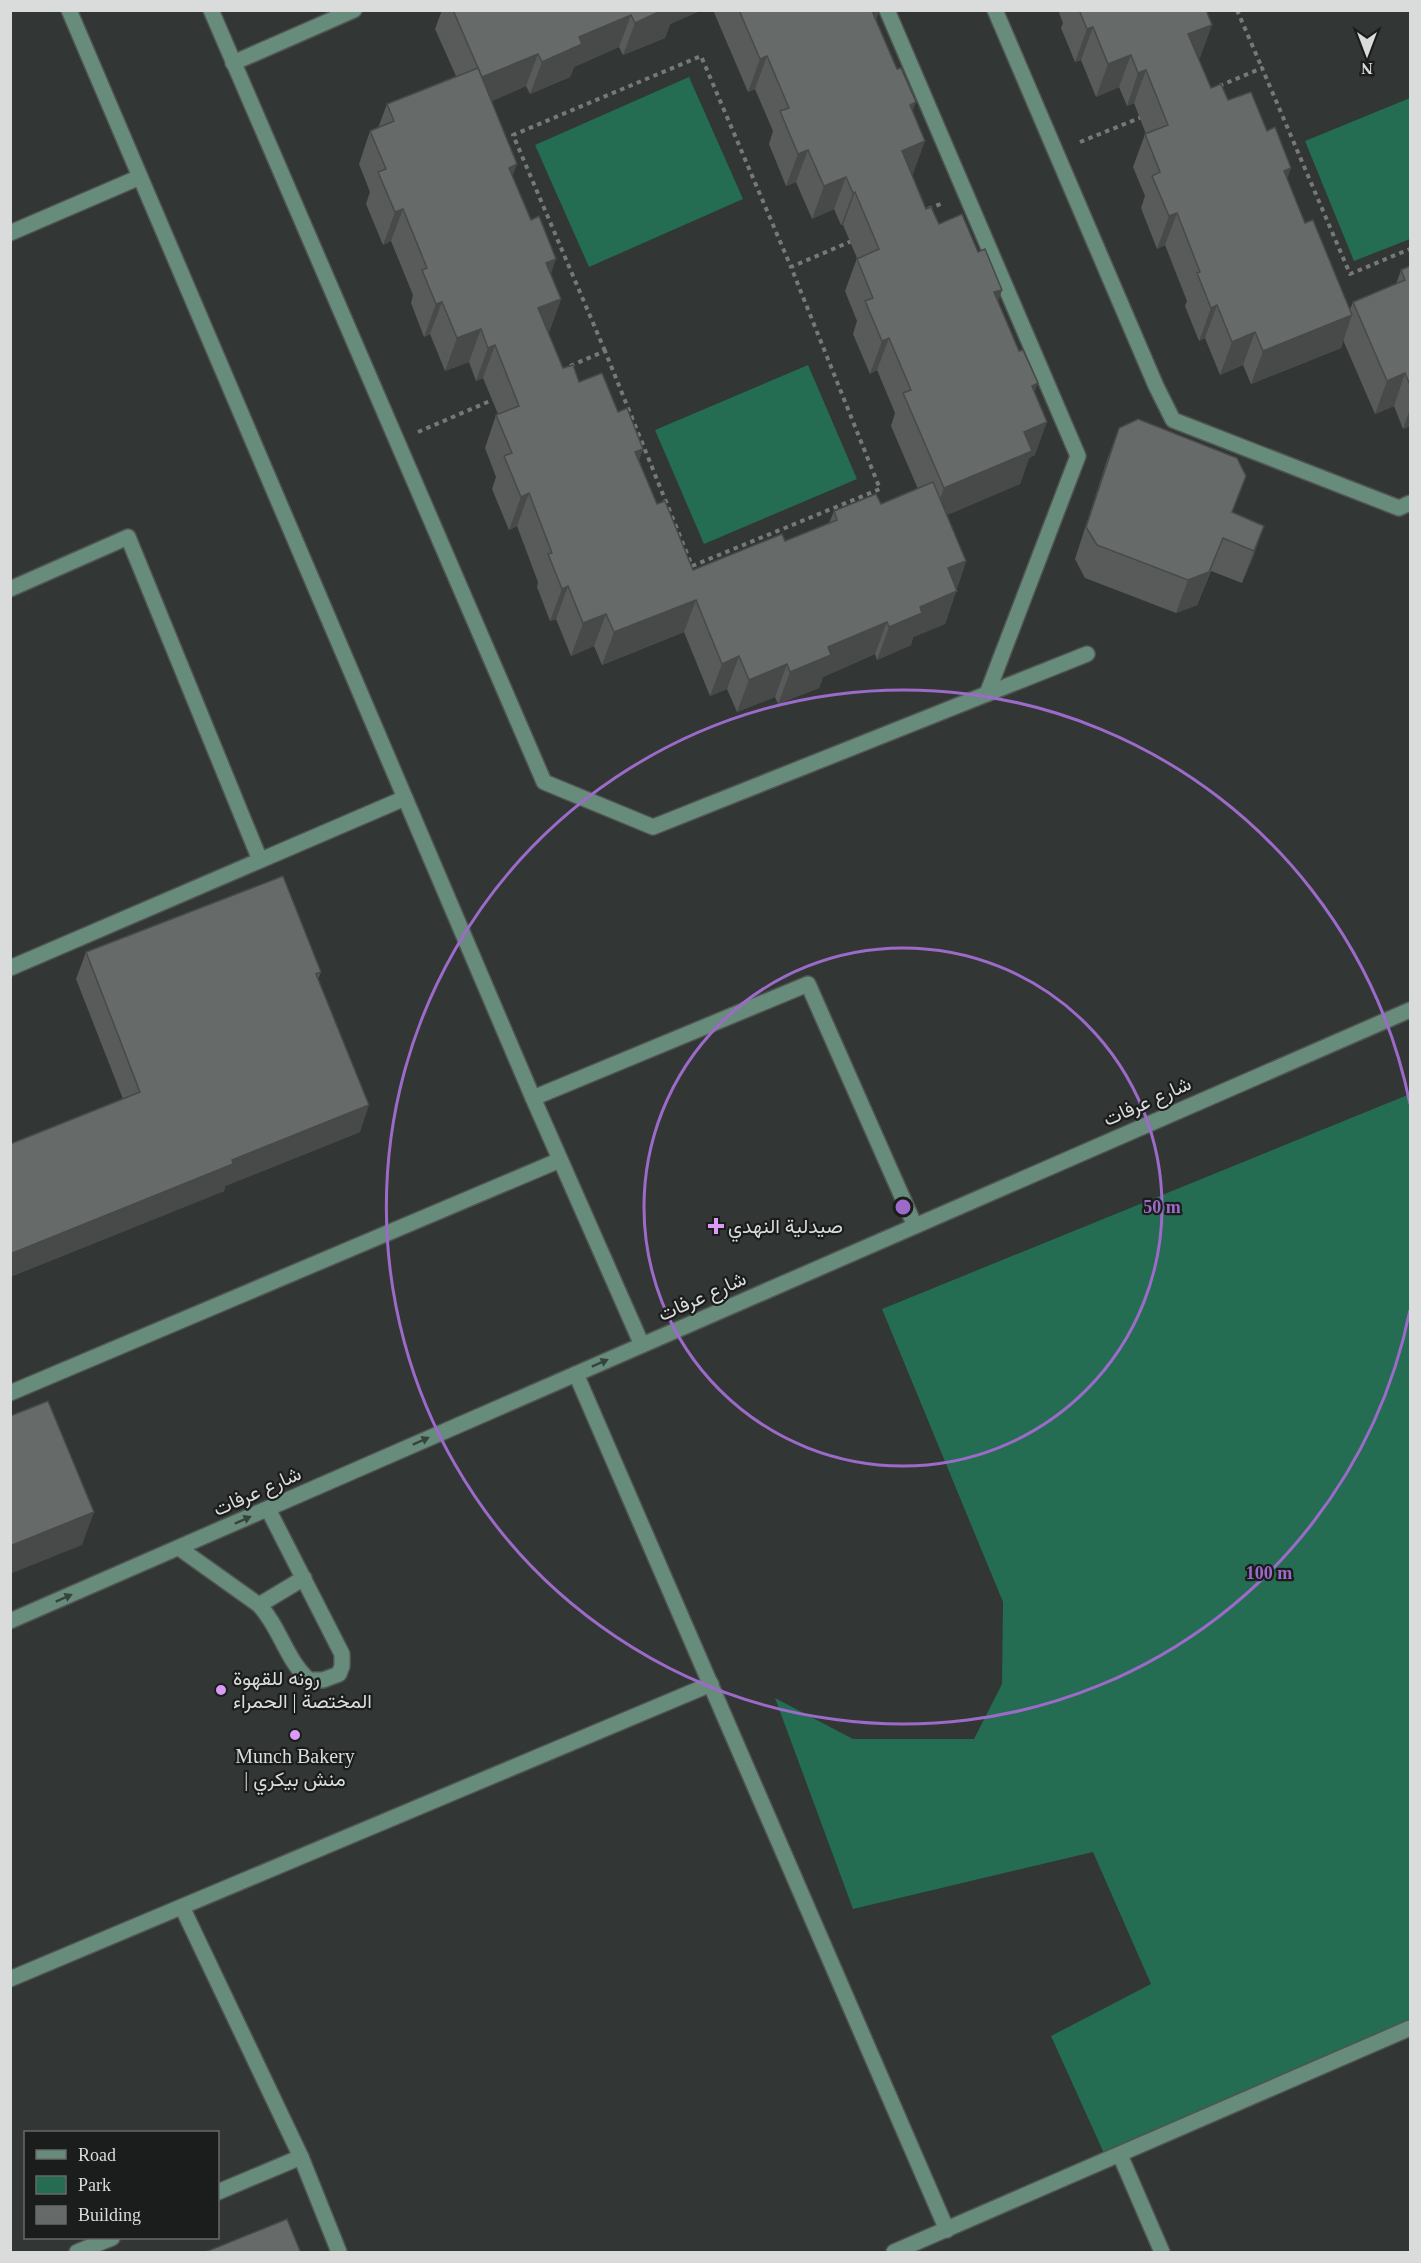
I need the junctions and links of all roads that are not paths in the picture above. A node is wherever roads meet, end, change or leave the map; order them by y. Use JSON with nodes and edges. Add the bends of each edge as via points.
{"nodes":[{"id":1,"x":69,"y":10,"type":"edge"},
{"id":2,"x":211,"y":10,"type":"edge"},
{"id":3,"x":354,"y":10,"type":"edge"},
{"id":4,"x":886,"y":10,"type":"edge"},
{"id":5,"x":995,"y":10,"type":"edge"},
{"id":6,"x":233,"y":63,"type":"junction"},
{"id":7,"x":140,"y":177,"type":"junction"},
{"id":8,"x":10,"y":233,"type":"edge"},
{"id":9,"x":1410,"y":503,"type":"edge"},
{"id":10,"x":10,"y":589,"type":"edge"},
{"id":11,"x":1088,"y":654,"type":"dead end"},
{"id":12,"x":987,"y":694,"type":"junction"},
{"id":13,"x":405,"y":798,"type":"junction"},
{"id":14,"x":260,"y":860,"type":"junction"},
{"id":15,"x":10,"y":968,"type":"edge"},
{"id":16,"x":1410,"y":1010,"type":"edge"},
{"id":17,"x":533,"y":1098,"type":"junction"},
{"id":18,"x":560,"y":1160,"type":"junction"},
{"id":19,"x":915,"y":1226,"type":"junction"},
{"id":20,"x":642,"y":1345,"type":"junction"},
{"id":21,"x":576,"y":1374,"type":"junction"},
{"id":22,"x":10,"y":1393,"type":"edge"},
{"id":23,"x":268,"y":1509,"type":"junction"},
{"id":24,"x":179,"y":1548,"type":"junction"},
{"id":25,"x":304,"y":1578,"type":"junction"},
{"id":26,"x":259,"y":1605,"type":"junction"},
{"id":27,"x":10,"y":1621,"type":"edge"},
{"id":28,"x":711,"y":1684,"type":"junction"},
{"id":29,"x":182,"y":1907,"type":"junction"},
{"id":30,"x":10,"y":1979,"type":"edge"},
{"id":31,"x":1410,"y":2028,"type":"edge"},
{"id":32,"x":1120,"y":2155,"type":"junction"},
{"id":33,"x":301,"y":2157,"type":"junction"},
{"id":34,"x":219,"y":2192,"type":"edge"},
{"id":35,"x":946,"y":2230,"type":"junction"},
{"id":36,"x":110,"y":2239,"type":"edge"},
{"id":37,"x":76,"y":2253,"type":"edge"},
{"id":38,"x":339,"y":2253,"type":"edge"},
{"id":39,"x":894,"y":2253,"type":"edge"},
{"id":40,"x":1162,"y":2253,"type":"edge"}],
"edges":[{"from":1,"to":7,"type":"street"},
{"from":2,"to":6,"type":"street"},
{"from":3,"to":6,"type":"street"},
{"from":4,"to":12,"type":"street","via":[[1078,456]]},
{"from":5,"to":9,"type":"street","via":[[1173,420],[1399,508]]},
{"from":6,"to":12,"type":"street","via":[[544,782],[653,827]]},
{"from":7,"to":8,"type":"street"},
{"from":7,"to":13,"type":"street"},
{"from":10,"to":14,"type":"street","via":[[128,537]]},
{"from":11,"to":12,"type":"street"},
{"from":13,"to":14,"type":"street"},
{"from":13,"to":17,"type":"street"},
{"from":14,"to":15,"type":"street"},
{"from":16,"to":19,"type":"street","name":"شارع عرفات"},
{"from":17,"to":18,"type":"street"},
{"from":17,"to":19,"type":"street","via":[[808,984]]},
{"from":18,"to":20,"type":"street"},
{"from":18,"to":22,"type":"street"},
{"from":19,"to":20,"type":"street","name":"شارع عرفات"},
{"from":21,"to":20,"type":"street","name":"شارع عرفات","one_way":true},
{"from":23,"to":21,"type":"street","name":"شارع عرفات","one_way":true},
{"from":21,"to":28,"type":"street"},
{"from":24,"to":23,"type":"street","name":"شارع عرفات","one_way":true},
{"from":23,"to":25,"type":"street"},
{"from":24,"to":26,"type":"street"},
{"from":27,"to":24,"type":"street","name":"شارع عرفات","one_way":true},
{"from":25,"to":26,"type":"street"},
{"from":25,"to":26,"type":"street","via":[[342,1653],[339,1674],[309,1680],[299,1671]]},
{"from":28,"to":29,"type":"street"},
{"from":28,"to":35,"type":"street"},
{"from":29,"to":30,"type":"street"},
{"from":29,"to":33,"type":"street"},
{"from":31,"to":32,"type":"street"},
{"from":32,"to":35,"type":"street"},
{"from":32,"to":40,"type":"street"},
{"from":33,"to":34,"type":"street"},
{"from":33,"to":38,"type":"street"},
{"from":35,"to":39,"type":"street"},
{"from":36,"to":37,"type":"street"}]}
